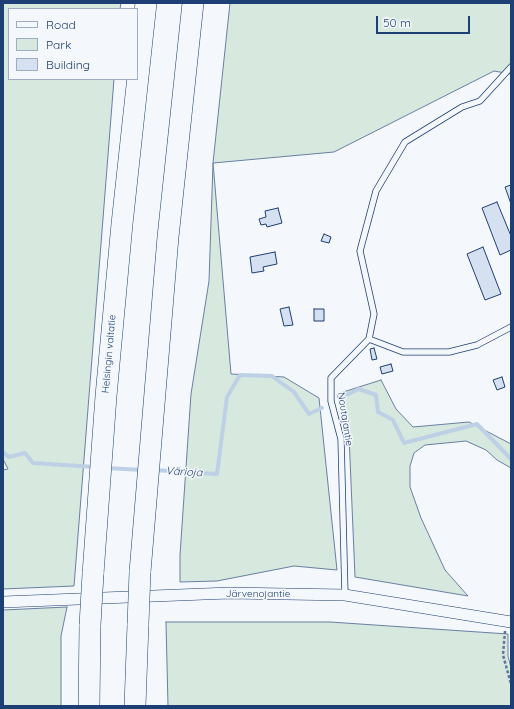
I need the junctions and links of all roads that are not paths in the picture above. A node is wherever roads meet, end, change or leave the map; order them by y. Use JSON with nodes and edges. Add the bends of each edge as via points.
{"nodes":[{"id":1,"x":146,"y":3,"type":"edge"},
{"id":2,"x":193,"y":3,"type":"edge"},
{"id":3,"x":511,"y":67,"type":"edge"},
{"id":4,"x":138,"y":78,"type":"edge"},
{"id":5,"x":138,"y":80,"type":"edge"},
{"id":6,"x":511,"y":327,"type":"edge"},
{"id":7,"x":369,"y":339,"type":"junction"},
{"id":8,"x":345,"y":595,"type":"junction"},
{"id":9,"x":3,"y":602,"type":"edge"},
{"id":10,"x":508,"y":621,"type":"edge"},
{"id":11,"x":89,"y":706,"type":"edge"},
{"id":12,"x":136,"y":706,"type":"edge"}],
"edges":[{"from":1,"to":4,"type":"highway","name":"Helsingin valtatie","bridge":true},
{"from":2,"to":12,"type":"highway","bridge":true,"via":[[168,237],[140,572]]},
{"from":3,"to":7,"type":"lane","via":[[480,101],[462,107],[405,142],[376,191],[360,251],[374,314]]},
{"from":5,"to":11,"type":"highway","name":"Helsingin valtatie","bridge":true,"via":[[114,302],[93,574]]},
{"from":6,"to":7,"type":"lane","via":[[477,345],[449,352],[403,352]]},
{"from":7,"to":8,"type":"lane","name":"Noutajantie","via":[[331,378],[331,402],[341,439]]},
{"from":8,"to":9,"type":"street","name":"Järvenojantie","via":[[229,593]]},
{"from":8,"to":10,"type":"street","name":"Järvenojantie"}]}
